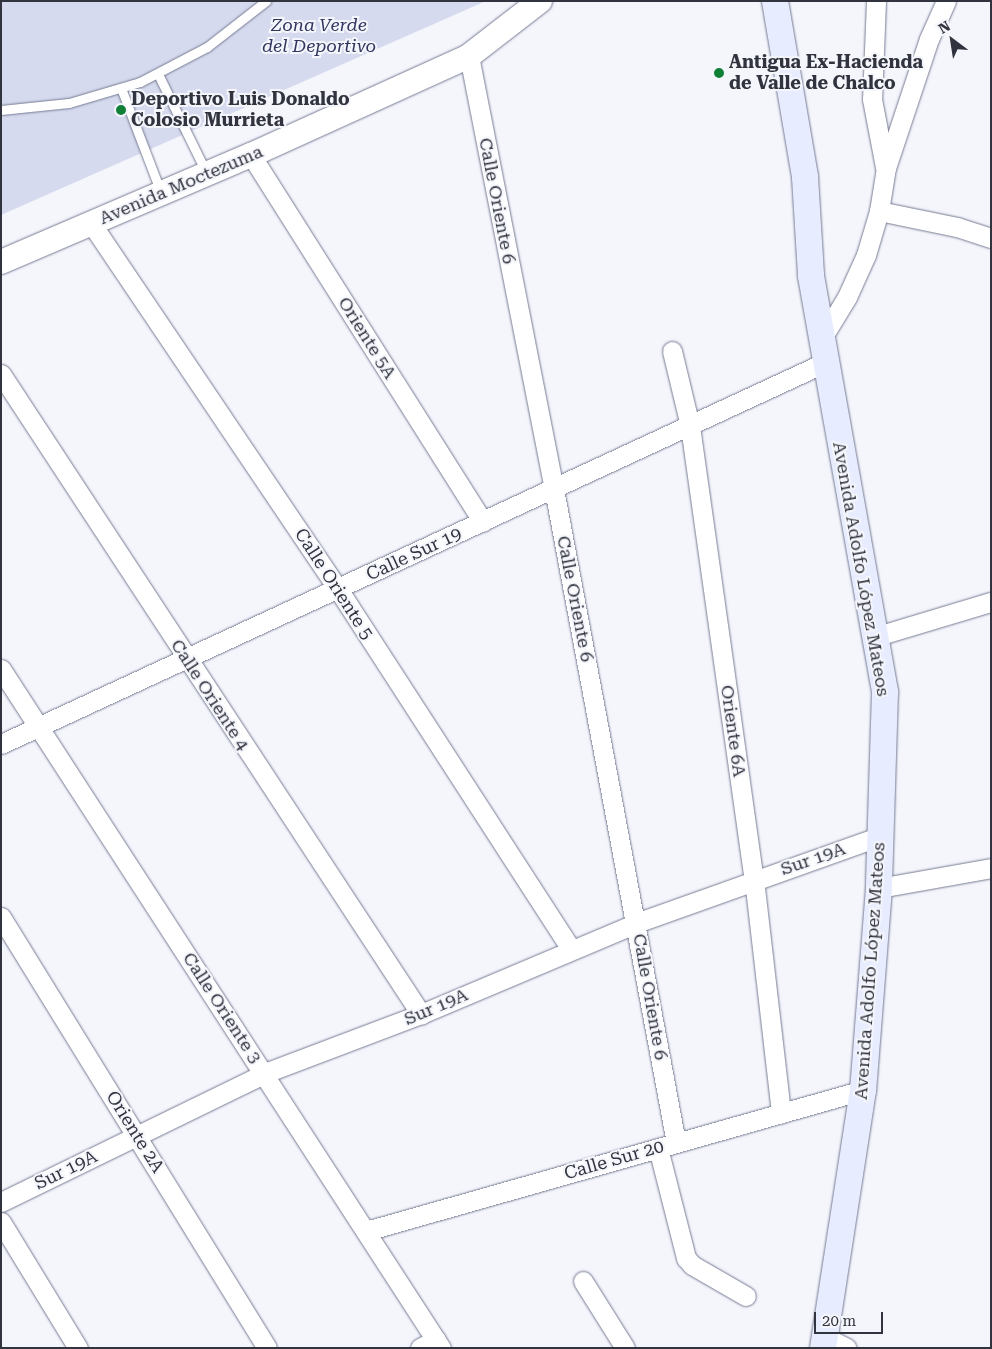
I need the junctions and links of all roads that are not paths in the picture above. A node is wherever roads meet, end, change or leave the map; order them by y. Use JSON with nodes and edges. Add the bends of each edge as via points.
{"nodes":[{"id":1,"x":266,"y":1,"type":"edge"},
{"id":2,"x":540,"y":1,"type":"edge"},
{"id":3,"x":775,"y":1,"type":"edge"},
{"id":4,"x":876,"y":1,"type":"edge"},
{"id":5,"x":946,"y":1,"type":"edge"},
{"id":6,"x":469,"y":56,"type":"junction"},
{"id":7,"x":158,"y":74,"type":"junction"},
{"id":8,"x":121,"y":88,"type":"junction"},
{"id":9,"x":1,"y":110,"type":"edge"},
{"id":10,"x":251,"y":155,"type":"junction"},
{"id":11,"x":886,"y":168,"type":"junction"},
{"id":12,"x":208,"y":174,"type":"junction"},
{"id":13,"x":161,"y":193,"type":"junction"},
{"id":14,"x":879,"y":211,"type":"junction"},
{"id":15,"x":91,"y":223,"type":"junction"},
{"id":16,"x":991,"y":238,"type":"edge"},
{"id":17,"x":1,"y":262,"type":"edge"},
{"id":18,"x":824,"y":350,"type":"junction"},
{"id":19,"x":672,"y":351,"type":"dead end"},
{"id":20,"x":1,"y":374,"type":"edge"},
{"id":21,"x":690,"y":426,"type":"junction"},
{"id":22,"x":554,"y":489,"type":"junction"},
{"id":23,"x":483,"y":522,"type":"junction"},
{"id":24,"x":338,"y":589,"type":"junction"},
{"id":25,"x":991,"y":602,"type":"edge"},
{"id":26,"x":874,"y":637,"type":"junction"},
{"id":27,"x":186,"y":659,"type":"junction"},
{"id":28,"x":1,"y":669,"type":"edge"},
{"id":29,"x":39,"y":727,"type":"junction"},
{"id":30,"x":1,"y":744,"type":"edge"},
{"id":31,"x":881,"y":836,"type":"junction"},
{"id":32,"x":991,"y":868,"type":"edge"},
{"id":33,"x":754,"y":879,"type":"junction"},
{"id":34,"x":879,"y":888,"type":"junction"},
{"id":35,"x":1,"y":917,"type":"edge"},
{"id":36,"x":636,"y":923,"type":"junction"},
{"id":37,"x":571,"y":949,"type":"junction"},
{"id":38,"x":421,"y":1014,"type":"junction"},
{"id":39,"x":265,"y":1073,"type":"junction"},
{"id":40,"x":863,"y":1090,"type":"junction"},
{"id":41,"x":782,"y":1113,"type":"junction"},
{"id":42,"x":138,"y":1135,"type":"junction"},
{"id":43,"x":676,"y":1143,"type":"junction"},
{"id":44,"x":658,"y":1148,"type":"junction"},
{"id":45,"x":1,"y":1202,"type":"edge"},
{"id":46,"x":1,"y":1222,"type":"edge"},
{"id":47,"x":366,"y":1231,"type":"junction"},
{"id":48,"x":583,"y":1281,"type":"dead end"},
{"id":49,"x":746,"y":1296,"type":"dead end"},
{"id":50,"x":432,"y":1345,"type":"edge"},
{"id":51,"x":832,"y":1345,"type":"edge"},
{"id":52,"x":78,"y":1348,"type":"edge"},
{"id":53,"x":267,"y":1348,"type":"edge"},
{"id":54,"x":625,"y":1348,"type":"edge"}],
"edges":[{"from":1,"to":7,"type":"lane","via":[[207,47]]},
{"from":2,"to":6,"type":"street","name":"Avenida Moctezuma"},
{"from":3,"to":18,"type":"main road","name":"Avenida Adolfo López Mateos","via":[[805,177],[811,276]]},
{"from":4,"to":11,"type":"street","via":[[872,99]]},
{"from":5,"to":11,"type":"street","via":[[929,39]]},
{"from":6,"to":10,"type":"street","name":"Avenida Moctezuma"},
{"from":6,"to":22,"type":"street","name":"Calle Oriente 6"},
{"from":7,"to":8,"type":"lane"},
{"from":7,"to":12,"type":"lane"},
{"from":8,"to":9,"type":"lane","via":[[69,103]]},
{"from":8,"to":13,"type":"lane"},
{"from":10,"to":12,"type":"street","name":"Avenida Moctezuma"},
{"from":10,"to":23,"type":"street","name":"Oriente 5A"},
{"from":11,"to":14,"type":"street"},
{"from":12,"to":13,"type":"street","name":"Avenida Moctezuma"},
{"from":13,"to":15,"type":"street","name":"Avenida Moctezuma"},
{"from":14,"to":16,"type":"street","via":[[957,227]]},
{"from":14,"to":18,"type":"street","via":[[866,255]]},
{"from":15,"to":17,"type":"street","name":"Avenida Moctezuma"},
{"from":15,"to":24,"type":"street","name":"Calle Oriente 5"},
{"from":18,"to":21,"type":"street","name":"Calle Sur 19"},
{"from":18,"to":26,"type":"main road","name":"Avenida Adolfo López Mateos"},
{"from":19,"to":21,"type":"street","name":"Oriente 6A"},
{"from":20,"to":27,"type":"street","name":"Calle Oriente 4"},
{"from":21,"to":22,"type":"street","name":"Calle Sur 19"},
{"from":21,"to":33,"type":"street","name":"Oriente 6A"},
{"from":22,"to":23,"type":"street","name":"Calle Sur 19"},
{"from":22,"to":36,"type":"street","name":"Calle Oriente 6"},
{"from":23,"to":24,"type":"street","name":"Calle Sur 19"},
{"from":24,"to":27,"type":"street","name":"Calle Sur 19"},
{"from":24,"to":37,"type":"street","name":"Calle Oriente 5"},
{"from":25,"to":26,"type":"street"},
{"from":26,"to":31,"type":"main road","name":"Avenida Adolfo López Mateos","via":[[884,692]]},
{"from":27,"to":29,"type":"street","name":"Calle Sur 19"},
{"from":27,"to":38,"type":"street","name":"Calle Oriente 4"},
{"from":28,"to":29,"type":"street","name":"Calle Oriente 3"},
{"from":29,"to":30,"type":"street","name":"Calle Sur 19"},
{"from":29,"to":39,"type":"street","name":"Calle Oriente 3"},
{"from":31,"to":33,"type":"street","name":"Sur 19A"},
{"from":31,"to":34,"type":"main road","name":"Avenida Adolfo López Mateos"},
{"from":32,"to":34,"type":"street"},
{"from":33,"to":36,"type":"street","name":"Sur 19A"},
{"from":33,"to":41,"type":"street","name":"Oriente 6A"},
{"from":34,"to":40,"type":"main road","name":"Avenida Adolfo López Mateos"},
{"from":35,"to":42,"type":"street","name":"Oriente 2A"},
{"from":36,"to":37,"type":"street","name":"Sur 19A"},
{"from":36,"to":43,"type":"street","name":"Calle Oriente 6"},
{"from":37,"to":38,"type":"street","name":"Sur 19A"},
{"from":38,"to":39,"type":"street","name":"Sur 19A"},
{"from":39,"to":42,"type":"street","name":"Sur 19A"},
{"from":39,"to":47,"type":"street","name":"Calle Oriente 3"},
{"from":40,"to":41,"type":"street","name":"Calle Sur 20"},
{"from":40,"to":51,"type":"main road","name":"Avenida Adolfo López Mateos"},
{"from":41,"to":43,"type":"street","name":"Calle Sur 20"},
{"from":42,"to":45,"type":"street","name":"Sur 19A"},
{"from":42,"to":53,"type":"street","name":"Oriente 2A"},
{"from":43,"to":44,"type":"street","name":"Calle Sur 20"},
{"from":44,"to":47,"type":"street","name":"Calle Sur 20"},
{"from":44,"to":49,"type":"street","via":[[686,1258],[692,1265]]},
{"from":46,"to":52,"type":"street"},
{"from":47,"to":50,"type":"street","name":"Calle Oriente 3"},
{"from":48,"to":54,"type":"street"}]}
